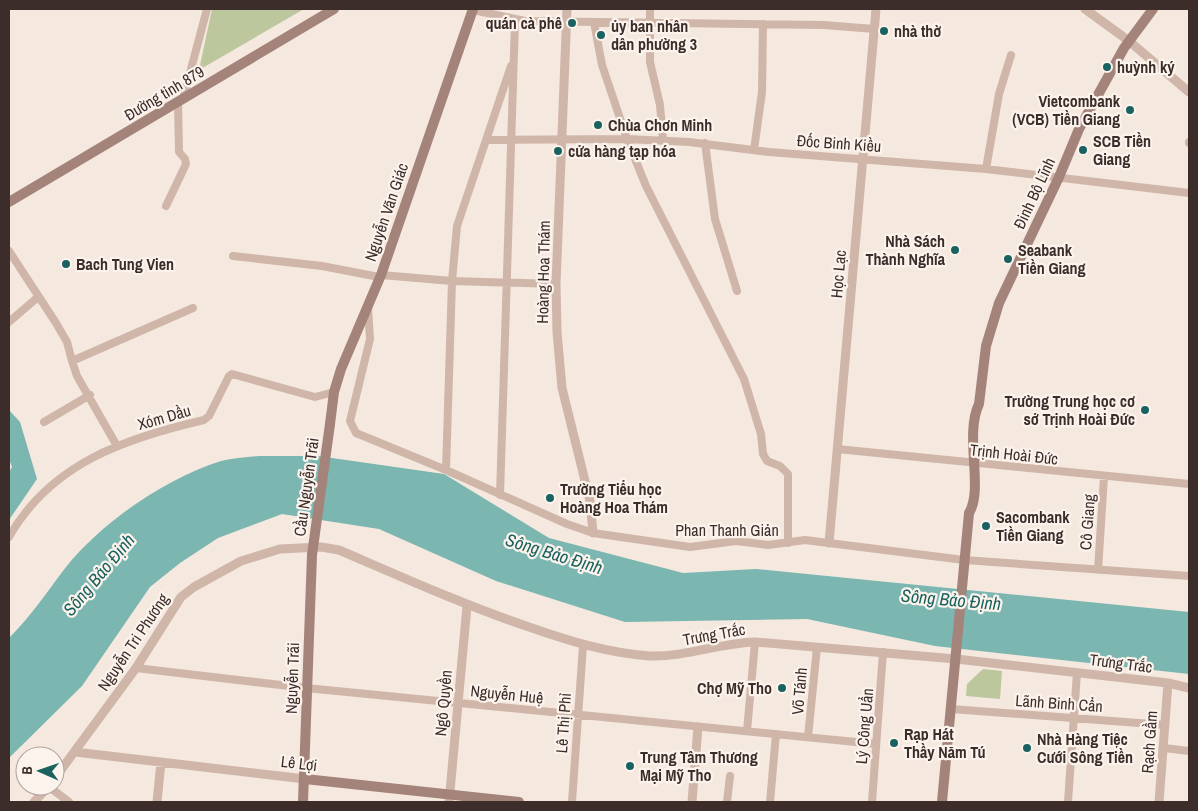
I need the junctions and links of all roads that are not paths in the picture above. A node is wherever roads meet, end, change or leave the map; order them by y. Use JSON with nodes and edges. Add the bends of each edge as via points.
{"nodes":[{"id":1,"x":207,"y":9,"type":"edge"},
{"id":2,"x":334,"y":9,"type":"edge"},
{"id":3,"x":473,"y":9,"type":"edge"},
{"id":4,"x":567,"y":9,"type":"edge"},
{"id":5,"x":650,"y":9,"type":"edge"},
{"id":6,"x":876,"y":9,"type":"edge"},
{"id":7,"x":1085,"y":9,"type":"edge"},
{"id":8,"x":1153,"y":9,"type":"edge"},
{"id":9,"x":514,"y":20,"type":"junction"},
{"id":10,"x":566,"y":21,"type":"junction"},
{"id":11,"x":594,"y":22,"type":"junction"},
{"id":12,"x":649,"y":24,"type":"junction"},
{"id":13,"x":763,"y":24,"type":"junction"},
{"id":14,"x":874,"y":29,"type":"junction"},
{"id":15,"x":1129,"y":42,"type":"junction"},
{"id":16,"x":1011,"y":55,"type":"dead end"},
{"id":17,"x":514,"y":57,"type":"junction"},
{"id":18,"x":1189,"y":92,"type":"edge"},
{"id":19,"x":181,"y":101,"type":"junction"},
{"id":20,"x":627,"y":139,"type":"junction"},
{"id":21,"x":486,"y":140,"type":"junction"},
{"id":22,"x":663,"y":140,"type":"junction"},
{"id":23,"x":511,"y":141,"type":"junction"},
{"id":24,"x":562,"y":141,"type":"junction"},
{"id":25,"x":705,"y":143,"type":"junction"},
{"id":26,"x":754,"y":150,"type":"junction"},
{"id":27,"x":862,"y":158,"type":"junction"},
{"id":28,"x":986,"y":170,"type":"junction"},
{"id":29,"x":1059,"y":177,"type":"junction"},
{"id":30,"x":1189,"y":192,"type":"edge"},
{"id":31,"x":9,"y":202,"type":"edge"},
{"id":32,"x":166,"y":206,"type":"dead end"},
{"id":33,"x":9,"y":250,"type":"edge"},
{"id":34,"x":233,"y":256,"type":"dead end"},
{"id":35,"x":380,"y":276,"type":"junction"},
{"id":36,"x":452,"y":281,"type":"junction"},
{"id":37,"x":506,"y":283,"type":"junction"},
{"id":38,"x":556,"y":284,"type":"junction"},
{"id":39,"x":737,"y":291,"type":"dead end"},
{"id":40,"x":38,"y":297,"type":"junction"},
{"id":41,"x":367,"y":305,"type":"junction"},
{"id":42,"x":193,"y":308,"type":"dead end"},
{"id":43,"x":9,"y":322,"type":"edge"},
{"id":44,"x":72,"y":361,"type":"junction"},
{"id":45,"x":334,"y":392,"type":"junction"},
{"id":46,"x":90,"y":396,"type":"junction"},
{"id":47,"x":44,"y":422,"type":"dead end"},
{"id":48,"x":330,"y":424,"type":"joint"},
{"id":49,"x":118,"y":446,"type":"junction"},
{"id":50,"x":837,"y":449,"type":"junction"},
{"id":51,"x":974,"y":464,"type":"junction"},
{"id":52,"x":446,"y":470,"type":"junction"},
{"id":53,"x":1104,"y":477,"type":"junction"},
{"id":54,"x":1189,"y":484,"type":"edge"},
{"id":55,"x":500,"y":495,"type":"junction"},
{"id":56,"x":593,"y":533,"type":"junction"},
{"id":57,"x":9,"y":537,"type":"edge"},
{"id":58,"x":788,"y":543,"type":"junction"},
{"id":59,"x":829,"y":543,"type":"junction"},
{"id":60,"x":321,"y":548,"type":"joint"},
{"id":61,"x":312,"y":555,"type":"joint"},
{"id":62,"x":964,"y":560,"type":"junction"},
{"id":63,"x":1098,"y":570,"type":"junction"},
{"id":64,"x":1189,"y":576,"type":"edge"},
{"id":65,"x":467,"y":606,"type":"junction"},
{"id":66,"x":755,"y":642,"type":"junction"},
{"id":67,"x":583,"y":646,"type":"junction"},
{"id":68,"x":817,"y":647,"type":"junction"},
{"id":69,"x":883,"y":652,"type":"junction"},
{"id":70,"x":957,"y":655,"type":"junction"},
{"id":71,"x":136,"y":668,"type":"junction"},
{"id":72,"x":1077,"y":673,"type":"junction"},
{"id":73,"x":1168,"y":683,"type":"junction"},
{"id":74,"x":306,"y":688,"type":"junction"},
{"id":75,"x":1189,"y":688,"type":"edge"},
{"id":76,"x":459,"y":703,"type":"junction"},
{"id":77,"x":951,"y":708,"type":"junction"},
{"id":78,"x":577,"y":715,"type":"junction"},
{"id":79,"x":1074,"y":718,"type":"junction"},
{"id":80,"x":1165,"y":724,"type":"junction"},
{"id":81,"x":698,"y":726,"type":"junction"},
{"id":82,"x":747,"y":732,"type":"junction"},
{"id":83,"x":776,"y":734,"type":"junction"},
{"id":84,"x":808,"y":737,"type":"junction"},
{"id":85,"x":876,"y":744,"type":"junction"},
{"id":86,"x":1164,"y":748,"type":"junction"},
{"id":87,"x":1189,"y":750,"type":"edge"},
{"id":88,"x":75,"y":752,"type":"junction"},
{"id":89,"x":162,"y":762,"type":"junction"},
{"id":90,"x":65,"y":765,"type":"edge"},
{"id":91,"x":730,"y":776,"type":"dead end"},
{"id":92,"x":305,"y":779,"type":"junction"},
{"id":93,"x":449,"y":799,"type":"edge"},
{"id":94,"x":157,"y":802,"type":"edge"},
{"id":95,"x":303,"y":802,"type":"edge"},
{"id":96,"x":519,"y":802,"type":"edge"},
{"id":97,"x":572,"y":802,"type":"edge"},
{"id":98,"x":692,"y":802,"type":"edge"},
{"id":99,"x":727,"y":802,"type":"edge"},
{"id":100,"x":770,"y":802,"type":"edge"},
{"id":101,"x":872,"y":802,"type":"edge"},
{"id":102,"x":942,"y":802,"type":"edge"},
{"id":103,"x":1068,"y":802,"type":"edge"},
{"id":104,"x":1159,"y":802,"type":"edge"}],
"edges":[{"from":1,"to":19,"type":"street"},
{"from":2,"to":19,"type":"main road","name":"Đường tỉnh 879"},
{"from":3,"to":9,"type":"street"},
{"from":3,"to":35,"type":"main road","name":"Nguyễn Văn Giác"},
{"from":4,"to":10,"type":"street","name":"Hoàng Hoa Thám"},
{"from":5,"to":12,"type":"street"},
{"from":6,"to":14,"type":"street","name":"Học Lạc"},
{"from":7,"to":15,"type":"street"},
{"from":8,"to":15,"type":"main road","name":"Đinh Bộ Lĩnh"},
{"from":9,"to":10,"type":"street"},
{"from":9,"to":17,"type":"street"},
{"from":10,"to":11,"type":"street"},
{"from":10,"to":24,"type":"street","name":"Hoàng Hoa Thám"},
{"from":11,"to":12,"type":"street"},
{"from":11,"to":20,"type":"street","via":[[602,65]]},
{"from":12,"to":13,"type":"street"},
{"from":12,"to":22,"type":"street","via":[[650,62],[660,104]]},
{"from":13,"to":14,"type":"street"},
{"from":13,"to":26,"type":"street","via":[[762,92]]},
{"from":14,"to":27,"type":"street","name":"Học Lạc"},
{"from":15,"to":18,"type":"street"},
{"from":15,"to":29,"type":"main road","name":"Đinh Bộ Lĩnh","via":[[1079,129]]},
{"from":16,"to":28,"type":"street","via":[[999,94]]},
{"from":17,"to":21,"type":"street"},
{"from":17,"to":23,"type":"street"},
{"from":19,"to":31,"type":"main road","name":"Đường tỉnh 879"},
{"from":19,"to":32,"type":"street","via":[[179,152],[186,164]]},
{"from":20,"to":22,"type":"street","name":"Đốc Binh Kiều"},
{"from":20,"to":24,"type":"street","name":"Đốc Binh Kiều"},
{"from":20,"to":58,"type":"street","via":[[668,232],[744,378],[761,434],[763,454],[767,461],[780,466],[788,474]]},
{"from":21,"to":23,"type":"street","name":"Đốc Binh Kiều"},
{"from":21,"to":36,"type":"street","via":[[457,226]]},
{"from":22,"to":25,"type":"street","name":"Đốc Binh Kiều"},
{"from":23,"to":24,"type":"street","name":"Đốc Binh Kiều"},
{"from":23,"to":37,"type":"street"},
{"from":24,"to":38,"type":"street","name":"Hoàng Hoa Thám"},
{"from":25,"to":26,"type":"street","name":"Đốc Binh Kiều"},
{"from":25,"to":39,"type":"street","via":[[715,219]]},
{"from":26,"to":27,"type":"street","name":"Đốc Binh Kiều"},
{"from":27,"to":28,"type":"street","name":"Đốc Binh Kiều"},
{"from":27,"to":50,"type":"street","name":"Học Lạc"},
{"from":28,"to":29,"type":"street","name":"Đốc Binh Kiều"},
{"from":29,"to":30,"type":"street","name":"Đốc Binh Kiều"},
{"from":29,"to":51,"type":"main road","name":"Đinh Bộ Lĩnh","via":[[999,303],[986,346],[979,404],[982,412],[979,448]]},
{"from":33,"to":40,"type":"street"},
{"from":34,"to":35,"type":"street"},
{"from":35,"to":36,"type":"street"},
{"from":35,"to":41,"type":"main road","name":"Nguyễn Văn Giác"},
{"from":36,"to":37,"type":"street"},
{"from":36,"to":52,"type":"street"},
{"from":37,"to":38,"type":"street"},
{"from":37,"to":55,"type":"street"},
{"from":38,"to":56,"type":"street","name":"Hoàng Hoa Thám","via":[[562,388],[590,501]]},
{"from":40,"to":43,"type":"street"},
{"from":40,"to":44,"type":"street","via":[[64,336]]},
{"from":41,"to":45,"type":"main road","name":"Nguyễn Văn Giác"},
{"from":41,"to":52,"type":"street","name":"Phan Thanh Giản","via":[[370,339],[351,415],[351,427]]},
{"from":42,"to":44,"type":"street"},
{"from":44,"to":46,"type":"street"},
{"from":45,"to":48,"type":"main road","name":"Nguyễn Văn Giác"},
{"from":45,"to":49,"type":"street","name":"Xóm Dầu","via":[[315,397],[232,374],[204,420],[166,428]]},
{"from":46,"to":47,"type":"street"},
{"from":46,"to":49,"type":"street"},
{"from":48,"to":61,"type":"main road","name":"Cầu Nguyễn Trãi","bridge":true},
{"from":49,"to":57,"type":"street","name":"Xóm Dầu","via":[[51,484],[31,505]]},
{"from":50,"to":51,"type":"street","name":"Trịnh Hoài Đức"},
{"from":50,"to":59,"type":"street","name":"Học Lạc"},
{"from":51,"to":53,"type":"street","name":"Trịnh Hoài Đức"},
{"from":51,"to":62,"type":"main road","name":"Đinh Bộ Lĩnh","via":[[973,507],[969,513]]},
{"from":52,"to":55,"type":"street","name":"Phan Thanh Giản"},
{"from":53,"to":54,"type":"street","name":"Trịnh Hoài Đức"},
{"from":53,"to":63,"type":"street","name":"Cô Giang"},
{"from":55,"to":56,"type":"street","name":"Phan Thanh Giản"},
{"from":56,"to":58,"type":"street","name":"Phan Thanh Giản","via":[[690,547],[736,540],[768,545]]},
{"from":58,"to":59,"type":"street","name":"Phan Thanh Giản","via":[[805,540]]},
{"from":59,"to":62,"type":"street","name":"Phan Thanh Giản"},
{"from":60,"to":65,"type":"street","name":"Trưng Trắc","via":[[339,550]]},
{"from":60,"to":71,"type":"street","name":"Nguyễn Tri Phương","via":[[280,549],[241,561],[194,587],[181,597]]},
{"from":61,"to":74,"type":"main road","name":"Nguyễn Trãi"},
{"from":62,"to":63,"type":"street","name":"Phan Thanh Giản"},
{"from":62,"to":70,"type":"main road","name":"Đinh Bộ Lĩnh"},
{"from":63,"to":64,"type":"street","name":"Phan Thanh Giản"},
{"from":65,"to":67,"type":"street","name":"Trưng Trắc"},
{"from":65,"to":76,"type":"street","name":"Ngô Quyền"},
{"from":66,"to":67,"type":"street","name":"Trưng Trắc","via":[[676,656]]},
{"from":66,"to":68,"type":"street","name":"Trưng Trắc"},
{"from":66,"to":82,"type":"street"},
{"from":67,"to":78,"type":"street","name":"Lê Thị Phỉ"},
{"from":68,"to":69,"type":"street","name":"Trưng Trắc"},
{"from":68,"to":84,"type":"street","name":"Võ Tánh"},
{"from":69,"to":70,"type":"street","name":"Trưng Trắc"},
{"from":69,"to":85,"type":"street","name":"Lý Công Uẩn"},
{"from":70,"to":72,"type":"street","name":"Trưng Trắc"},
{"from":70,"to":77,"type":"main road","name":"Đinh Bộ Lĩnh"},
{"from":71,"to":74,"type":"street","name":"Nguyễn Huệ"},
{"from":71,"to":88,"type":"street","name":"Nguyễn Tri Phương"},
{"from":72,"to":73,"type":"street","name":"Trưng Trắc"},
{"from":72,"to":79,"type":"street"},
{"from":73,"to":75,"type":"street","name":"Trưng Trắc"},
{"from":73,"to":80,"type":"street","name":"Rạch Gầm"},
{"from":74,"to":76,"type":"street","name":"Nguyễn Huệ"},
{"from":74,"to":92,"type":"main road","name":"Nguyễn Trãi"},
{"from":76,"to":78,"type":"street","name":"Nguyễn Huệ"},
{"from":76,"to":93,"type":"street","name":"Ngô Quyền"},
{"from":77,"to":79,"type":"street","name":"Lãnh Binh Cẩn"},
{"from":77,"to":102,"type":"main road","name":"Đinh Bộ Lĩnh"},
{"from":78,"to":81,"type":"street","name":"Nguyễn Huệ"},
{"from":78,"to":97,"type":"street","name":"Lê Thị Phỉ"},
{"from":79,"to":80,"type":"street","name":"Lãnh Binh Cẩn"},
{"from":79,"to":103,"type":"street"},
{"from":80,"to":86,"type":"street","name":"Rạch Gầm"},
{"from":81,"to":82,"type":"street","name":"Nguyễn Huệ"},
{"from":81,"to":98,"type":"street"},
{"from":82,"to":83,"type":"street","name":"Nguyễn Huệ"},
{"from":83,"to":84,"type":"street","name":"Nguyễn Huệ"},
{"from":83,"to":100,"type":"street"},
{"from":84,"to":85,"type":"street","name":"Nguyễn Huệ"},
{"from":85,"to":101,"type":"street","name":"Lý Công Uẩn"},
{"from":86,"to":87,"type":"street"},
{"from":86,"to":104,"type":"street","name":"Rạch Gầm"},
{"from":88,"to":89,"type":"street","name":"Lê Lợi"},
{"from":88,"to":90,"type":"street","name":"Nguyễn Tri Phương"},
{"from":89,"to":92,"type":"street","name":"Lê Lợi"},
{"from":89,"to":94,"type":"street"},
{"from":91,"to":99,"type":"street"},
{"from":92,"to":93,"type":"main road","name":"Lê Lợi"},
{"from":92,"to":95,"type":"main road","name":"Nguyễn Trãi"},
{"from":93,"to":96,"type":"main road","name":"Lê Lợi"}]}
